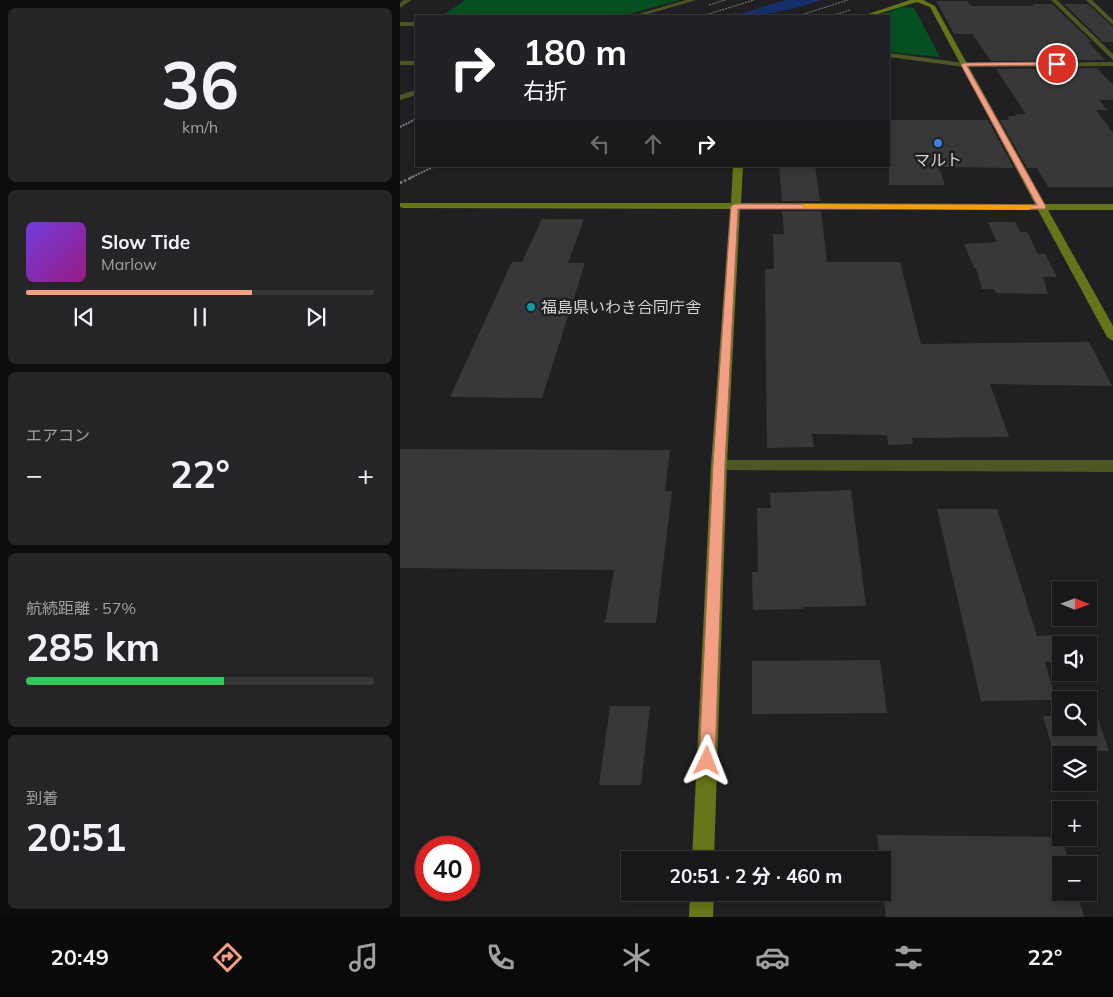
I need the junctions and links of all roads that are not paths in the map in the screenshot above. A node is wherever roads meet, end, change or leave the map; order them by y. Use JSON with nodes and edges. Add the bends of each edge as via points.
{"nodes":[{"id":1,"x":408,"y":0,"type":"edge"},
{"id":2,"x":693,"y":0,"type":"edge"},
{"id":3,"x":917,"y":0,"type":"edge"},
{"id":4,"x":1054,"y":0,"type":"edge"},
{"id":5,"x":1090,"y":0,"type":"edge"},
{"id":6,"x":400,"y":6,"type":"edge"},
{"id":7,"x":639,"y":15,"type":"edge"},
{"id":8,"x":868,"y":15,"type":"edge"},
{"id":9,"x":1113,"y":23,"type":"edge"},
{"id":10,"x":400,"y":24,"type":"edge"},
{"id":11,"x":415,"y":24,"type":"edge"},
{"id":12,"x":890,"y":55,"type":"edge"},
{"id":13,"x":1113,"y":58,"type":"edge"},
{"id":14,"x":400,"y":63,"type":"edge"},
{"id":15,"x":415,"y":63,"type":"edge"},
{"id":16,"x":1113,"y":64,"type":"edge"},
{"id":17,"x":964,"y":65,"type":"junction"},
{"id":18,"x":415,"y":92,"type":"edge"},
{"id":19,"x":400,"y":98,"type":"edge"},
{"id":20,"x":738,"y":167,"type":"edge"},
{"id":21,"x":402,"y":205,"type":"edge"},
{"id":22,"x":735,"y":206,"type":"junction"},
{"id":23,"x":1042,"y":207,"type":"junction"},
{"id":24,"x":1113,"y":207,"type":"edge"},
{"id":25,"x":1113,"y":337,"type":"edge"},
{"id":26,"x":719,"y":464,"type":"junction"},
{"id":27,"x":1113,"y":466,"type":"edge"},
{"id":28,"x":703,"y":851,"type":"edge"},
{"id":29,"x":702,"y":901,"type":"edge"},
{"id":30,"x":701,"y":917,"type":"edge"}],
"edges":[{"from":1,"to":6,"type":"street"},
{"from":2,"to":7,"type":"street"},
{"from":3,"to":8,"type":"street"},
{"from":3,"to":17,"type":"street","via":[[932,6]]},
{"from":4,"to":13,"type":"street"},
{"from":5,"to":9,"type":"street"},
{"from":10,"to":11,"type":"street"},
{"from":12,"to":17,"type":"street"},
{"from":14,"to":15,"type":"street"},
{"from":16,"to":17,"type":"street"},
{"from":17,"to":23,"type":"street"},
{"from":18,"to":19,"type":"street"},
{"from":20,"to":22,"type":"street"},
{"from":21,"to":22,"type":"street"},
{"from":22,"to":23,"type":"street"},
{"from":22,"to":26,"type":"street"},
{"from":23,"to":24,"type":"street"},
{"from":23,"to":25,"type":"street"},
{"from":26,"to":27,"type":"street"},
{"from":26,"to":28,"type":"street"},
{"from":29,"to":30,"type":"street"}]}
